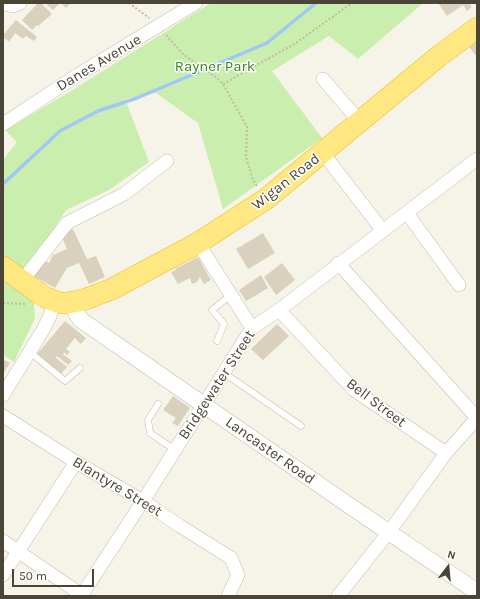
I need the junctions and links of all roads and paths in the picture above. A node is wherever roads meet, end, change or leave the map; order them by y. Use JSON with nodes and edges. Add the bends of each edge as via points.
{"nodes":[{"id":1,"x":20,"y":3,"type":"edge"},
{"id":2,"x":129,"y":3,"type":"edge"},
{"id":3,"x":196,"y":3,"type":"edge"},
{"id":4,"x":352,"y":3,"type":"edge"},
{"id":5,"x":3,"y":4,"type":"edge"},
{"id":6,"x":159,"y":26,"type":"junction"},
{"id":7,"x":477,"y":28,"type":"edge"},
{"id":8,"x":322,"y":79,"type":"dead end"},
{"id":9,"x":223,"y":84,"type":"junction"},
{"id":10,"x":360,"y":122,"type":"junction"},
{"id":11,"x":3,"y":124,"type":"edge"},
{"id":12,"x":323,"y":153,"type":"junction"},
{"id":13,"x":477,"y":159,"type":"edge"},
{"id":14,"x":167,"y":161,"type":"dead end"},
{"id":15,"x":266,"y":200,"type":"junction"},
{"id":16,"x":407,"y":213,"type":"junction"},
{"id":17,"x":383,"y":231,"type":"junction"},
{"id":18,"x":198,"y":244,"type":"junction"},
{"id":19,"x":338,"y":263,"type":"junction"},
{"id":20,"x":3,"y":267,"type":"edge"},
{"id":21,"x":22,"y":281,"type":"junction"},
{"id":22,"x":459,"y":285,"type":"dead end"},
{"id":23,"x":231,"y":295,"type":"junction"},
{"id":24,"x":64,"y":302,"type":"junction"},
{"id":25,"x":279,"y":310,"type":"junction"},
{"id":26,"x":252,"y":328,"type":"junction"},
{"id":27,"x":217,"y":341,"type":"dead end"},
{"id":28,"x":30,"y":352,"type":"junction"},
{"id":29,"x":80,"y":368,"type":"dead end"},
{"id":30,"x":224,"y":373,"type":"junction"},
{"id":31,"x":3,"y":395,"type":"edge"},
{"id":32,"x":158,"y":404,"type":"dead end"},
{"id":33,"x":204,"y":405,"type":"junction"},
{"id":34,"x":3,"y":416,"type":"edge"},
{"id":35,"x":477,"y":418,"type":"edge"},
{"id":36,"x":301,"y":426,"type":"dead end"},
{"id":37,"x":175,"y":450,"type":"junction"},
{"id":38,"x":446,"y":453,"type":"junction"},
{"id":39,"x":76,"y":462,"type":"junction"},
{"id":40,"x":143,"y":501,"type":"junction"},
{"id":41,"x":389,"y":532,"type":"junction"},
{"id":42,"x":3,"y":541,"type":"edge"},
{"id":43,"x":18,"y":551,"type":"junction"},
{"id":44,"x":3,"y":575,"type":"edge"},
{"id":45,"x":477,"y":592,"type":"edge"},
{"id":46,"x":81,"y":595,"type":"edge"},
{"id":47,"x":228,"y":596,"type":"edge"},
{"id":48,"x":338,"y":596,"type":"edge"}],
"edges":[{"from":1,"to":5,"type":"street","via":[[12,6]]},
{"from":2,"to":6,"type":"path"},
{"from":3,"to":6,"type":"street","name":"Danes Avenue"},
{"from":4,"to":9,"type":"path","via":[[296,43]]},
{"from":6,"to":9,"type":"path","via":[[184,54]]},
{"from":6,"to":11,"type":"street","name":"Danes Avenue"},
{"from":7,"to":10,"type":"highway","name":"Wigan Road"},
{"from":8,"to":10,"type":"street"},
{"from":9,"to":15,"type":"path","via":[[247,127],[246,157],[253,180]]},
{"from":10,"to":12,"type":"highway","name":"Wigan Road"},
{"from":12,"to":15,"type":"highway","name":"Wigan Road"},
{"from":12,"to":17,"type":"street"},
{"from":13,"to":16,"type":"street","name":"Bridgewater Street"},
{"from":14,"to":21,"type":"street","via":[[124,194],[67,223]]},
{"from":15,"to":18,"type":"highway","name":"Wigan Road"},
{"from":16,"to":17,"type":"street","name":"Bridgewater Street"},
{"from":16,"to":22,"type":"street"},
{"from":17,"to":19,"type":"street","name":"Bridgewater Street"},
{"from":18,"to":23,"type":"street"},
{"from":18,"to":24,"type":"highway","name":"Wigan Road","via":[[112,289],[83,300]]},
{"from":19,"to":25,"type":"street","name":"Bridgewater Street"},
{"from":19,"to":35,"type":"street"},
{"from":20,"to":21,"type":"highway"},
{"from":21,"to":24,"type":"highway","via":[[39,293]]},
{"from":23,"to":26,"type":"street"},
{"from":23,"to":27,"type":"lane","via":[[212,310],[224,324]]},
{"from":24,"to":28,"type":"street","via":[[50,316]]},
{"from":24,"to":33,"type":"street","name":"Lancaster Road","via":[[81,320]]},
{"from":25,"to":26,"type":"street","name":"Bridgewater Street"},
{"from":25,"to":38,"type":"street","name":"Bell Street","via":[[354,390]]},
{"from":26,"to":30,"type":"street","name":"Bridgewater Street"},
{"from":28,"to":29,"type":"lane","via":[[65,381]]},
{"from":28,"to":31,"type":"street"},
{"from":30,"to":33,"type":"street","name":"Bridgewater Street"},
{"from":30,"to":36,"type":"lane"},
{"from":32,"to":37,"type":"lane","via":[[148,420],[150,433]]},
{"from":33,"to":37,"type":"street","name":"Bridgewater Street"},
{"from":33,"to":41,"type":"street","name":"Lancaster Road"},
{"from":34,"to":39,"type":"street","name":"Blantyre Street"},
{"from":35,"to":38,"type":"street"},
{"from":37,"to":40,"type":"street","name":"Bridgewater Street"},
{"from":38,"to":41,"type":"street"},
{"from":39,"to":40,"type":"street","name":"Blantyre Street"},
{"from":39,"to":43,"type":"street"},
{"from":40,"to":46,"type":"street","name":"Bridgewater Street"},
{"from":40,"to":47,"type":"street","name":"Blantyre Street","via":[[231,558],[238,575]]},
{"from":41,"to":45,"type":"street","name":"Lancaster Road"},
{"from":41,"to":48,"type":"street"},
{"from":42,"to":43,"type":"street"},
{"from":43,"to":44,"type":"street"},
{"from":43,"to":46,"type":"street"}]}
